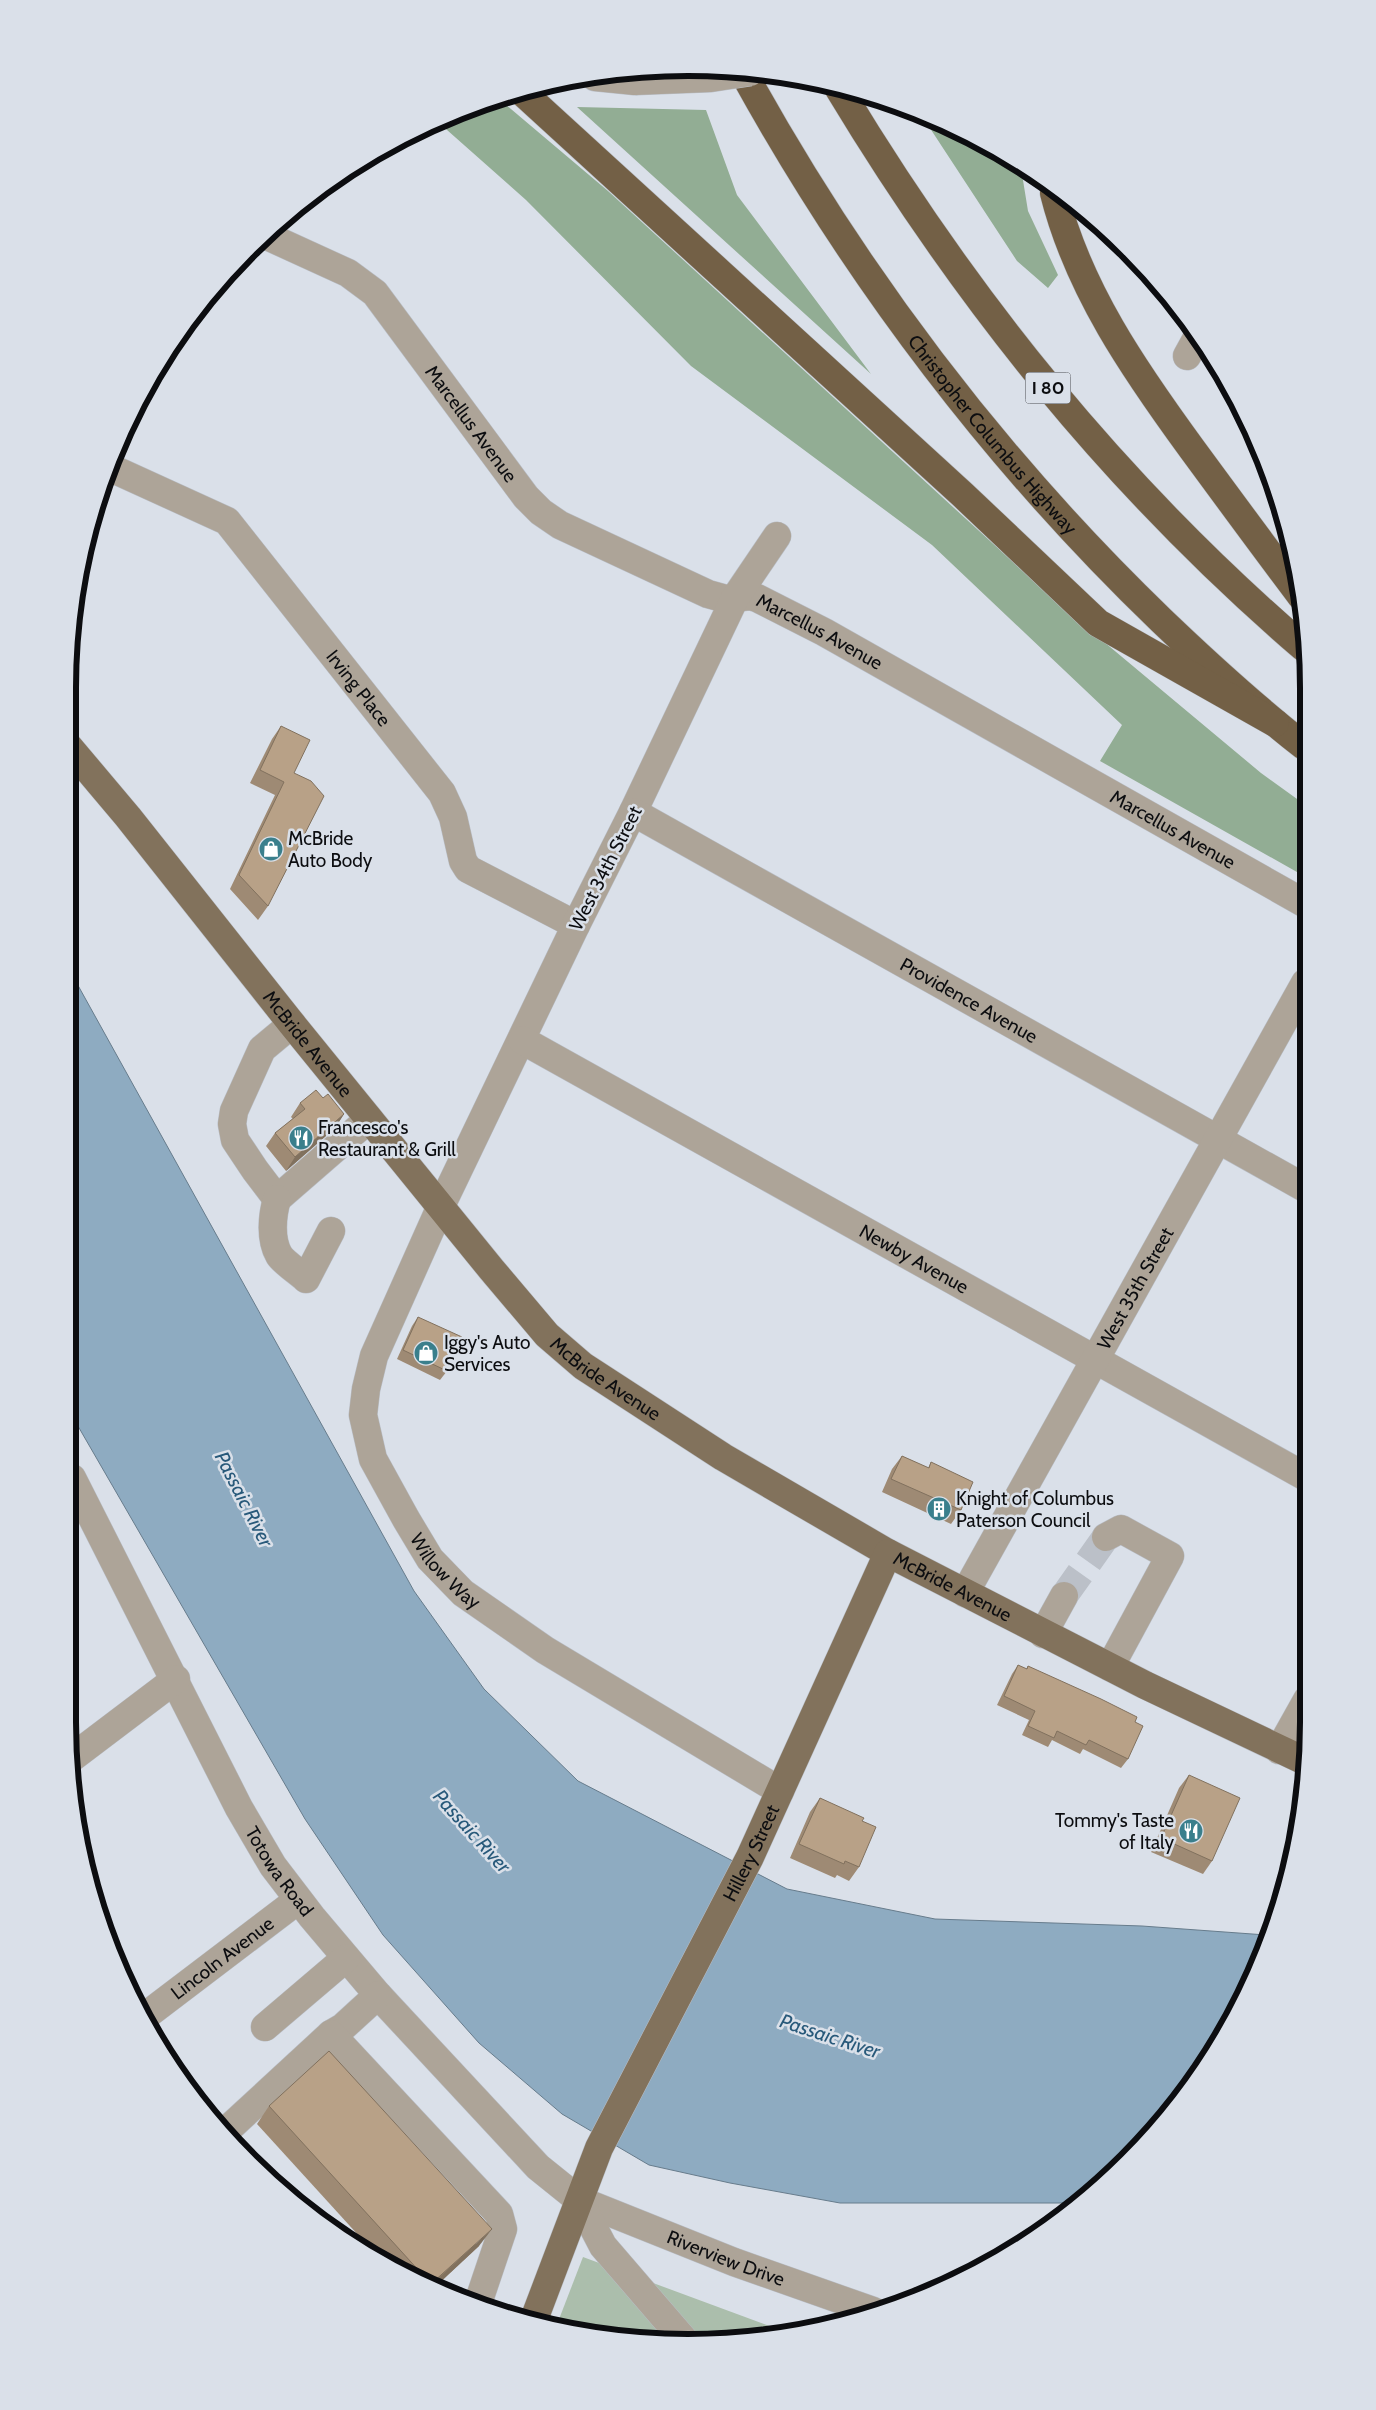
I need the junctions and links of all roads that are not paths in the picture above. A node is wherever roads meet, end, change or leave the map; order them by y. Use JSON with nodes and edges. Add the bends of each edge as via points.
{"nodes":[{"id":1,"x":715,"y":77,"type":"edge"},
{"id":2,"x":747,"y":79,"type":"edge"},
{"id":3,"x":627,"y":80,"type":"edge"},
{"id":4,"x":843,"y":96,"type":"edge"},
{"id":5,"x":528,"y":98,"type":"edge"},
{"id":6,"x":1056,"y":200,"type":"edge"},
{"id":7,"x":273,"y":239,"type":"edge"},
{"id":8,"x":117,"y":471,"type":"edge"},
{"id":9,"x":777,"y":536,"type":"dead end"},
{"id":10,"x":1291,"y":583,"type":"edge"},
{"id":11,"x":735,"y":598,"type":"junction"},
{"id":12,"x":1298,"y":642,"type":"edge"},
{"id":13,"x":1276,"y":723,"type":"junction"},
{"id":14,"x":1300,"y":743,"type":"edge"},
{"id":15,"x":76,"y":755,"type":"edge"},
{"id":16,"x":633,"y":812,"type":"junction"},
{"id":17,"x":1300,"y":901,"type":"edge"},
{"id":18,"x":576,"y":925,"type":"junction"},
{"id":19,"x":1300,"y":990,"type":"edge"},
{"id":20,"x":292,"y":1024,"type":"junction"},
{"id":21,"x":522,"y":1040,"type":"junction"},
{"id":22,"x":369,"y":1119,"type":"junction"},
{"id":23,"x":1217,"y":1140,"type":"junction"},
{"id":24,"x":1300,"y":1185,"type":"edge"},
{"id":25,"x":277,"y":1199,"type":"junction"},
{"id":26,"x":441,"y":1206,"type":"junction"},
{"id":27,"x":331,"y":1231,"type":"dead end"},
{"id":28,"x":1095,"y":1360,"type":"junction"},
{"id":29,"x":1300,"y":1474,"type":"edge"},
{"id":30,"x":76,"y":1490,"type":"edge"},
{"id":31,"x":1106,"y":1537,"type":"tunnel mouth"},
{"id":32,"x":888,"y":1553,"type":"junction"},
{"id":33,"x":965,"y":1593,"type":"junction"},
{"id":34,"x":1064,"y":1596,"type":"tunnel mouth"},
{"id":35,"x":1043,"y":1634,"type":"junction"},
{"id":36,"x":1110,"y":1667,"type":"junction"},
{"id":37,"x":176,"y":1679,"type":"junction"},
{"id":38,"x":1300,"y":1712,"type":"edge"},
{"id":39,"x":1279,"y":1750,"type":"junction"},
{"id":40,"x":78,"y":1754,"type":"edge"},
{"id":41,"x":1298,"y":1758,"type":"edge"},
{"id":42,"x":780,"y":1791,"type":"junction"},
{"id":43,"x":298,"y":1900,"type":"junction"},
{"id":44,"x":346,"y":1958,"type":"junction"},
{"id":45,"x":378,"y":1995,"type":"junction"},
{"id":46,"x":149,"y":2012,"type":"edge"},
{"id":47,"x":266,"y":2027,"type":"dead end"},
{"id":48,"x":331,"y":2034,"type":"junction"},
{"id":49,"x":230,"y":2127,"type":"edge"},
{"id":50,"x":579,"y":2200,"type":"junction"},
{"id":51,"x":480,"y":2297,"type":"edge"},
{"id":52,"x":863,"y":2308,"type":"edge"},
{"id":53,"x":536,"y":2314,"type":"edge"},
{"id":54,"x":678,"y":2334,"type":"edge"}],
"edges":[{"from":1,"to":3,"type":"street","bridge":true},
{"from":2,"to":13,"type":"highway","name":"Christopher Columbus Highway","via":[[847,244],[905,328],[980,424],[1072,530],[1132,592]]},
{"from":4,"to":12,"type":"highway","number":"I 80","via":[[924,223],[1045,385],[1160,513]]},
{"from":5,"to":13,"type":"highway","via":[[963,495],[1098,624]]},
{"from":6,"to":10,"type":"highway","via":[[1091,290],[1135,369]]},
{"from":7,"to":11,"type":"street","name":"Marcellus Avenue","via":[[348,273],[375,293],[526,497],[541,512],[560,525],[708,594]]},
{"from":8,"to":18,"type":"street","name":"Irving Place","via":[[227,520],[442,793],[453,817],[463,861],[468,869]]},
{"from":9,"to":11,"type":"street","name":"West 34th Street"},
{"from":11,"to":16,"type":"street","name":"West 34th Street"},
{"from":11,"to":17,"type":"street","name":"Marcellus Avenue","via":[[757,598],[824,632]]},
{"from":13,"to":14,"type":"highway","name":"Christopher Columbus Highway"},
{"from":15,"to":20,"type":"main road","name":"McBride Avenue"},
{"from":16,"to":18,"type":"street","name":"West 34th Street"},
{"from":16,"to":23,"type":"street","name":"Providence Avenue"},
{"from":18,"to":21,"type":"street","name":"West 34th Street"},
{"from":19,"to":23,"type":"street","name":"West 35th Street"},
{"from":20,"to":22,"type":"main road","name":"McBride Avenue"},
{"from":20,"to":25,"type":"street","via":[[262,1049],[234,1111],[232,1124],[236,1140]]},
{"from":21,"to":26,"type":"street","name":"West 34th Street"},
{"from":21,"to":28,"type":"street","name":"Newby Avenue"},
{"from":22,"to":25,"type":"street"},
{"from":22,"to":26,"type":"main road","name":"McBride Avenue"},
{"from":23,"to":24,"type":"street","name":"Providence Avenue"},
{"from":23,"to":28,"type":"street","name":"West 35th Street"},
{"from":25,"to":27,"type":"street","via":[[272,1229],[279,1255],[306,1279]]},
{"from":26,"to":32,"type":"main road","name":"McBride Avenue","via":[[546,1335],[583,1366],[723,1457]]},
{"from":26,"to":42,"type":"street","name":"Willow Way","via":[[374,1356],[363,1414],[374,1459],[406,1519],[430,1559],[463,1593],[545,1650]]},
{"from":28,"to":29,"type":"street","name":"Newby Avenue"},
{"from":28,"to":33,"type":"street","name":"West 35th Street"},
{"from":30,"to":37,"type":"street","name":"Totowa Road"},
{"from":31,"to":36,"type":"street","via":[[1121,1529],[1170,1556]]},
{"from":32,"to":33,"type":"main road","name":"McBride Avenue"},
{"from":32,"to":42,"type":"main road","name":"Hillery Street"},
{"from":33,"to":35,"type":"main road","name":"McBride Avenue"},
{"from":34,"to":35,"type":"street"},
{"from":35,"to":36,"type":"main road","name":"McBride Avenue"},
{"from":36,"to":39,"type":"main road","name":"McBride Avenue"},
{"from":37,"to":40,"type":"street"},
{"from":37,"to":43,"type":"street","name":"Totowa Road","via":[[239,1808]]},
{"from":38,"to":39,"type":"street"},
{"from":39,"to":41,"type":"main road","name":"McBride Avenue"},
{"from":42,"to":50,"type":"main road","name":"Hillery Street","via":[[750,1857],[596,2156]]},
{"from":43,"to":44,"type":"street","name":"Totowa Road"},
{"from":43,"to":46,"type":"street","name":"Lincoln Avenue"},
{"from":44,"to":45,"type":"street","name":"Totowa Road"},
{"from":44,"to":47,"type":"street"},
{"from":45,"to":48,"type":"street"},
{"from":45,"to":50,"type":"street","name":"Totowa Road","via":[[538,2167]]},
{"from":48,"to":49,"type":"street"},
{"from":48,"to":51,"type":"street","via":[[499,2214],[503,2229]]},
{"from":50,"to":52,"type":"street","name":"Riverview Drive","via":[[770,2276]]},
{"from":50,"to":53,"type":"main road"},
{"from":50,"to":54,"type":"street","via":[[603,2246]]}]}
